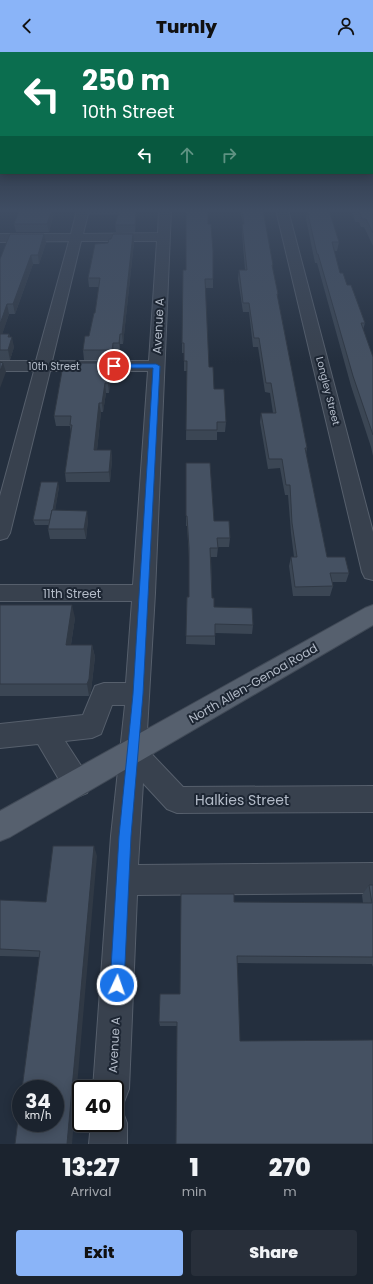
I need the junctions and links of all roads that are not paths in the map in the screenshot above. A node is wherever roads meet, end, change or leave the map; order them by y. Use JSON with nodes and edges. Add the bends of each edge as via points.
{"nodes":[{"id":1,"x":70,"y":261,"type":"edge"},
{"id":2,"x":162,"y":261,"type":"edge"},
{"id":3,"x":295,"y":261,"type":"edge"},
{"id":4,"x":0,"y":366,"type":"edge"},
{"id":5,"x":43,"y":366,"type":"junction"},
{"id":6,"x":156,"y":366,"type":"junction"},
{"id":7,"x":0,"y":533,"type":"edge"},
{"id":8,"x":373,"y":572,"type":"edge"},
{"id":9,"x":0,"y":593,"type":"edge"},
{"id":10,"x":144,"y":593,"type":"junction"},
{"id":11,"x":373,"y":614,"type":"edge"},
{"id":12,"x":138,"y":694,"type":"junction"},
{"id":13,"x":44,"y":731,"type":"junction"},
{"id":14,"x":0,"y":736,"type":"edge"},
{"id":15,"x":133,"y":752,"type":"junction"},
{"id":16,"x":77,"y":784,"type":"junction"},
{"id":17,"x":373,"y":799,"type":"edge"},
{"id":18,"x":0,"y":827,"type":"edge"},
{"id":19,"x":373,"y":878,"type":"edge"},
{"id":20,"x":123,"y":880,"type":"junction"},
{"id":21,"x":112,"y":1080,"type":"edge"},
{"id":22,"x":109,"y":1132,"type":"edge"},
{"id":23,"x":108,"y":1144,"type":"edge"}],
"edges":[{"from":1,"to":5,"type":"street"},
{"from":2,"to":6,"type":"street","name":"Avenue A"},
{"from":3,"to":8,"type":"street","name":"Longley Street"},
{"from":4,"to":5,"type":"street","name":"10th Street"},
{"from":5,"to":6,"type":"street","name":"10th Street"},
{"from":5,"to":7,"type":"street"},
{"from":6,"to":10,"type":"street","name":"Avenue A"},
{"from":9,"to":10,"type":"street","name":"11th Street"},
{"from":10,"to":12,"type":"street","name":"Avenue A"},
{"from":11,"to":15,"type":"main road","name":"North Allen-Genoa Road"},
{"from":12,"to":13,"type":"street","via":[[104,694],[92,726]]},
{"from":12,"to":15,"type":"street","name":"Avenue A"},
{"from":13,"to":14,"type":"street"},
{"from":13,"to":16,"type":"street"},
{"from":15,"to":16,"type":"main road","name":"North Allen-Genoa Road"},
{"from":15,"to":17,"type":"street","name":"Halkies Street","via":[[176,800]]},
{"from":15,"to":20,"type":"street","name":"Avenue A"},
{"from":16,"to":18,"type":"main road","name":"North Allen-Genoa Road"},
{"from":19,"to":20,"type":"street"},
{"from":20,"to":21,"type":"street","name":"Avenue A"},
{"from":22,"to":23,"type":"street"}]}
